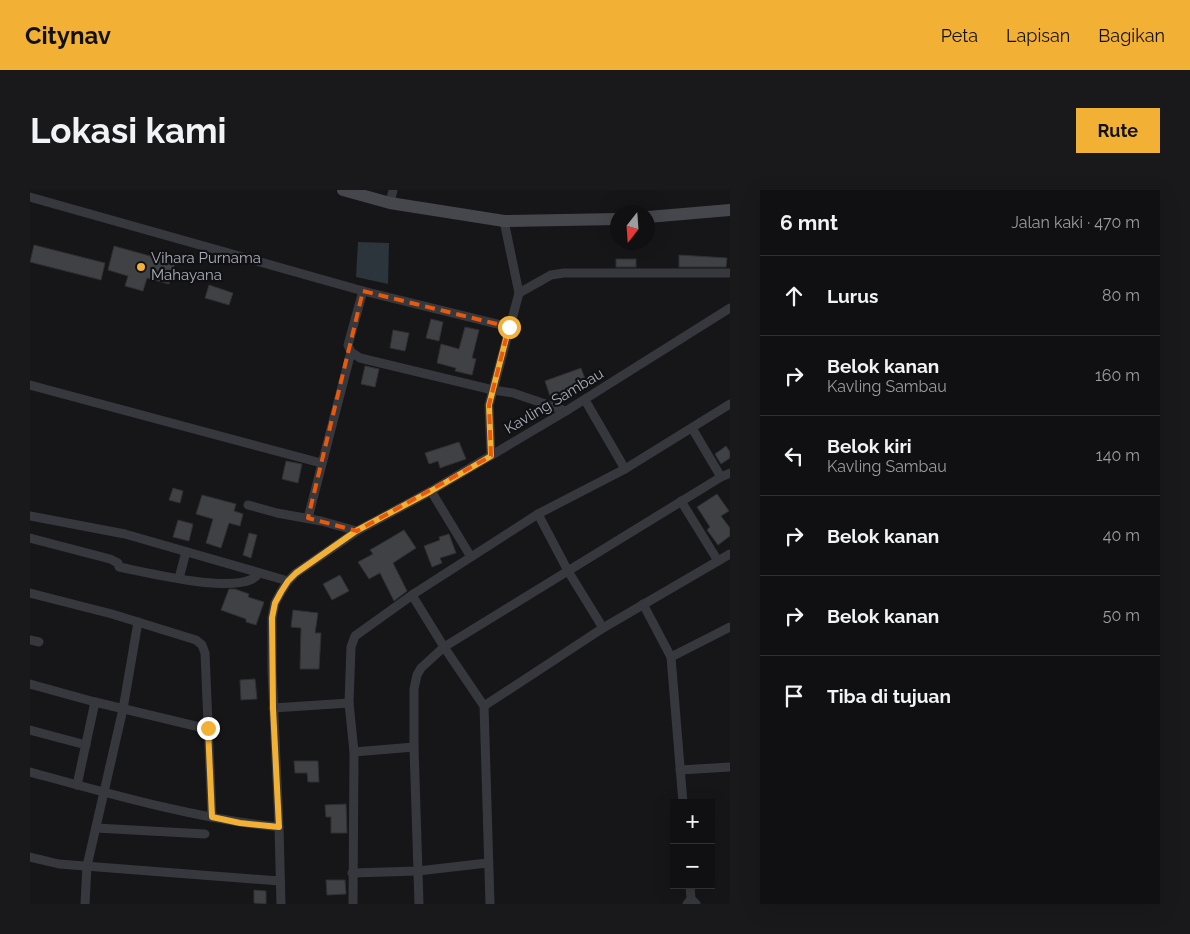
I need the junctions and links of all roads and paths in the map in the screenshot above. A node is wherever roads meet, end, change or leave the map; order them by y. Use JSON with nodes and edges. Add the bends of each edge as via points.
{"nodes":[{"id":1,"x":343,"y":190,"type":"edge"},
{"id":2,"x":393,"y":190,"type":"edge"},
{"id":3,"x":30,"y":197,"type":"edge"},
{"id":4,"x":390,"y":203,"type":"junction"},
{"id":5,"x":730,"y":210,"type":"edge"},
{"id":6,"x":655,"y":216,"type":"edge"},
{"id":7,"x":610,"y":219,"type":"edge"},
{"id":8,"x":504,"y":221,"type":"junction"},
{"id":9,"x":730,"y":274,"type":"edge"},
{"id":10,"x":363,"y":291,"type":"junction"},
{"id":11,"x":519,"y":293,"type":"junction"},
{"id":12,"x":729,"y":311,"type":"edge"},
{"id":13,"x":509,"y":327,"type":"junction"},
{"id":14,"x":350,"y":352,"type":"junction"},
{"id":15,"x":30,"y":385,"type":"edge"},
{"id":16,"x":493,"y":390,"type":"junction"},
{"id":17,"x":585,"y":400,"type":"junction"},
{"id":18,"x":730,"y":404,"type":"edge"},
{"id":19,"x":566,"y":412,"type":"junction"},
{"id":20,"x":692,"y":428,"type":"junction"},
{"id":21,"x":491,"y":456,"type":"junction"},
{"id":22,"x":321,"y":463,"type":"junction"},
{"id":23,"x":625,"y":469,"type":"junction"},
{"id":24,"x":730,"y":473,"type":"edge"},
{"id":25,"x":720,"y":477,"type":"junction"},
{"id":26,"x":431,"y":491,"type":"junction"},
{"id":27,"x":681,"y":501,"type":"junction"},
{"id":28,"x":248,"y":505,"type":"dead end"},
{"id":29,"x":538,"y":514,"type":"junction"},
{"id":30,"x":30,"y":516,"type":"edge"},
{"id":31,"x":308,"y":518,"type":"junction"},
{"id":32,"x":356,"y":531,"type":"junction"},
{"id":33,"x":30,"y":538,"type":"edge"},
{"id":34,"x":186,"y":552,"type":"junction"},
{"id":35,"x":730,"y":554,"type":"edge"},
{"id":36,"x":471,"y":556,"type":"junction"},
{"id":37,"x":718,"y":561,"type":"junction"},
{"id":38,"x":568,"y":571,"type":"junction"},
{"id":39,"x":260,"y":574,"type":"junction"},
{"id":40,"x":179,"y":578,"type":"junction"},
{"id":41,"x":288,"y":581,"type":"junction"},
{"id":42,"x":30,"y":593,"type":"edge"},
{"id":43,"x":412,"y":595,"type":"junction"},
{"id":44,"x":644,"y":604,"type":"junction"},
{"id":45,"x":138,"y":622,"type":"junction"},
{"id":46,"x":730,"y":627,"type":"edge"},
{"id":47,"x":603,"y":628,"type":"junction"},
{"id":48,"x":444,"y":647,"type":"junction"},
{"id":49,"x":671,"y":657,"type":"junction"},
{"id":50,"x":30,"y":684,"type":"edge"},
{"id":51,"x":95,"y":702,"type":"junction"},
{"id":52,"x":349,"y":703,"type":"junction"},
{"id":53,"x":484,"y":706,"type":"junction"},
{"id":54,"x":273,"y":708,"type":"junction"},
{"id":55,"x":123,"y":709,"type":"junction"},
{"id":56,"x":208,"y":728,"type":"junction"},
{"id":57,"x":30,"y":730,"type":"edge"},
{"id":58,"x":86,"y":745,"type":"junction"},
{"id":59,"x":414,"y":747,"type":"junction"},
{"id":60,"x":354,"y":752,"type":"junction"},
{"id":61,"x":730,"y":767,"type":"edge"},
{"id":62,"x":680,"y":770,"type":"junction"},
{"id":63,"x":30,"y":772,"type":"edge"},
{"id":64,"x":77,"y":785,"type":"junction"},
{"id":65,"x":103,"y":792,"type":"junction"},
{"id":66,"x":683,"y":799,"type":"edge"},
{"id":67,"x":212,"y":817,"type":"junction"},
{"id":68,"x":279,"y":827,"type":"junction"},
{"id":69,"x":96,"y":828,"type":"junction"},
{"id":70,"x":205,"y":834,"type":"dead end"},
{"id":71,"x":30,"y":857,"type":"edge"},
{"id":72,"x":488,"y":863,"type":"junction"},
{"id":73,"x":87,"y":866,"type":"junction"},
{"id":74,"x":418,"y":871,"type":"junction"},
{"id":75,"x":352,"y":873,"type":"junction"},
{"id":76,"x":280,"y":881,"type":"junction"},
{"id":77,"x":690,"y":889,"type":"edge"},
{"id":78,"x":691,"y":902,"type":"edge"},
{"id":79,"x":85,"y":904,"type":"edge"},
{"id":80,"x":281,"y":904,"type":"edge"},
{"id":81,"x":353,"y":904,"type":"edge"},
{"id":82,"x":419,"y":904,"type":"edge"},
{"id":83,"x":490,"y":904,"type":"edge"}],
"edges":[{"from":1,"to":4,"type":"street"},
{"from":2,"to":4,"type":"street"},
{"from":3,"to":10,"type":"street"},
{"from":4,"to":8,"type":"street"},
{"from":5,"to":6,"type":"street"},
{"from":7,"to":8,"type":"street"},
{"from":8,"to":11,"type":"street"},
{"from":9,"to":11,"type":"street","via":[[557,274]]},
{"from":10,"to":13,"type":"street"},
{"from":10,"to":14,"type":"street","via":[[348,345]]},
{"from":11,"to":13,"type":"street"},
{"from":12,"to":17,"type":"street","name":"Kavling Sambau"},
{"from":13,"to":16,"type":"street"},
{"from":14,"to":16,"type":"street","via":[[360,358]]},
{"from":14,"to":22,"type":"street"},
{"from":15,"to":22,"type":"street"},
{"from":16,"to":19,"type":"street","via":[[513,393]]},
{"from":16,"to":21,"type":"street","via":[[489,405]]},
{"from":17,"to":19,"type":"street","name":"Kavling Sambau"},
{"from":17,"to":23,"type":"street"},
{"from":18,"to":20,"type":"street"},
{"from":19,"to":21,"type":"street","name":"Kavling Sambau"},
{"from":20,"to":23,"type":"street"},
{"from":20,"to":25,"type":"street"},
{"from":21,"to":26,"type":"street","name":"Kavling Sambau"},
{"from":22,"to":31,"type":"street"},
{"from":23,"to":29,"type":"street"},
{"from":24,"to":25,"type":"street"},
{"from":25,"to":27,"type":"street"},
{"from":26,"to":32,"type":"street","name":"Kavling Sambau"},
{"from":26,"to":36,"type":"street"},
{"from":27,"to":37,"type":"street"},
{"from":27,"to":38,"type":"street"},
{"from":28,"to":31,"type":"street"},
{"from":29,"to":36,"type":"street"},
{"from":29,"to":38,"type":"street"},
{"from":30,"to":34,"type":"street","via":[[125,534]]},
{"from":31,"to":32,"type":"street"},
{"from":32,"to":41,"type":"street","name":"Kavling Sambau"},
{"from":33,"to":40,"type":"street","via":[[110,559],[119,566]]},
{"from":34,"to":39,"type":"street"},
{"from":34,"to":40,"type":"street"},
{"from":35,"to":37,"type":"street"},
{"from":36,"to":43,"type":"street"},
{"from":37,"to":44,"type":"street"},
{"from":38,"to":47,"type":"street"},
{"from":38,"to":48,"type":"street"},
{"from":39,"to":40,"type":"street","via":[[234,583]]},
{"from":39,"to":41,"type":"street"},
{"from":41,"to":54,"type":"street","name":"Kavling Sambau","via":[[275,603],[272,618]]},
{"from":42,"to":45,"type":"street"},
{"from":43,"to":48,"type":"street"},
{"from":43,"to":52,"type":"street","via":[[353,639]]},
{"from":44,"to":47,"type":"street"},
{"from":44,"to":49,"type":"street"},
{"from":45,"to":55,"type":"street"},
{"from":45,"to":56,"type":"street","via":[[196,640],[202,645]]},
{"from":46,"to":49,"type":"street"},
{"from":47,"to":53,"type":"street"},
{"from":48,"to":53,"type":"street"},
{"from":48,"to":59,"type":"street","via":[[421,668],[415,682]]},
{"from":49,"to":62,"type":"street"},
{"from":50,"to":51,"type":"street"},
{"from":51,"to":55,"type":"street"},
{"from":51,"to":58,"type":"street"},
{"from":52,"to":54,"type":"street"},
{"from":52,"to":60,"type":"street"},
{"from":53,"to":72,"type":"street"},
{"from":54,"to":68,"type":"street","name":"Kavling Sambau"},
{"from":55,"to":56,"type":"street"},
{"from":55,"to":65,"type":"street"},
{"from":56,"to":67,"type":"street"},
{"from":57,"to":58,"type":"street"},
{"from":58,"to":64,"type":"street"},
{"from":59,"to":60,"type":"street"},
{"from":59,"to":74,"type":"street"},
{"from":60,"to":75,"type":"street"},
{"from":61,"to":62,"type":"street"},
{"from":62,"to":66,"type":"street"},
{"from":63,"to":64,"type":"street"},
{"from":64,"to":65,"type":"street"},
{"from":65,"to":67,"type":"street"},
{"from":65,"to":69,"type":"street"},
{"from":67,"to":68,"type":"street"},
{"from":68,"to":76,"type":"street","name":"Kavling Sambau"},
{"from":69,"to":70,"type":"street"},
{"from":69,"to":73,"type":"street"},
{"from":71,"to":73,"type":"street","via":[[50,863]]},
{"from":72,"to":74,"type":"street"},
{"from":72,"to":83,"type":"street"},
{"from":73,"to":76,"type":"street"},
{"from":73,"to":79,"type":"street"},
{"from":74,"to":75,"type":"street"},
{"from":74,"to":82,"type":"street"},
{"from":75,"to":81,"type":"street"},
{"from":76,"to":80,"type":"street","name":"Kavling Sambau"},
{"from":77,"to":78,"type":"street"}]}
